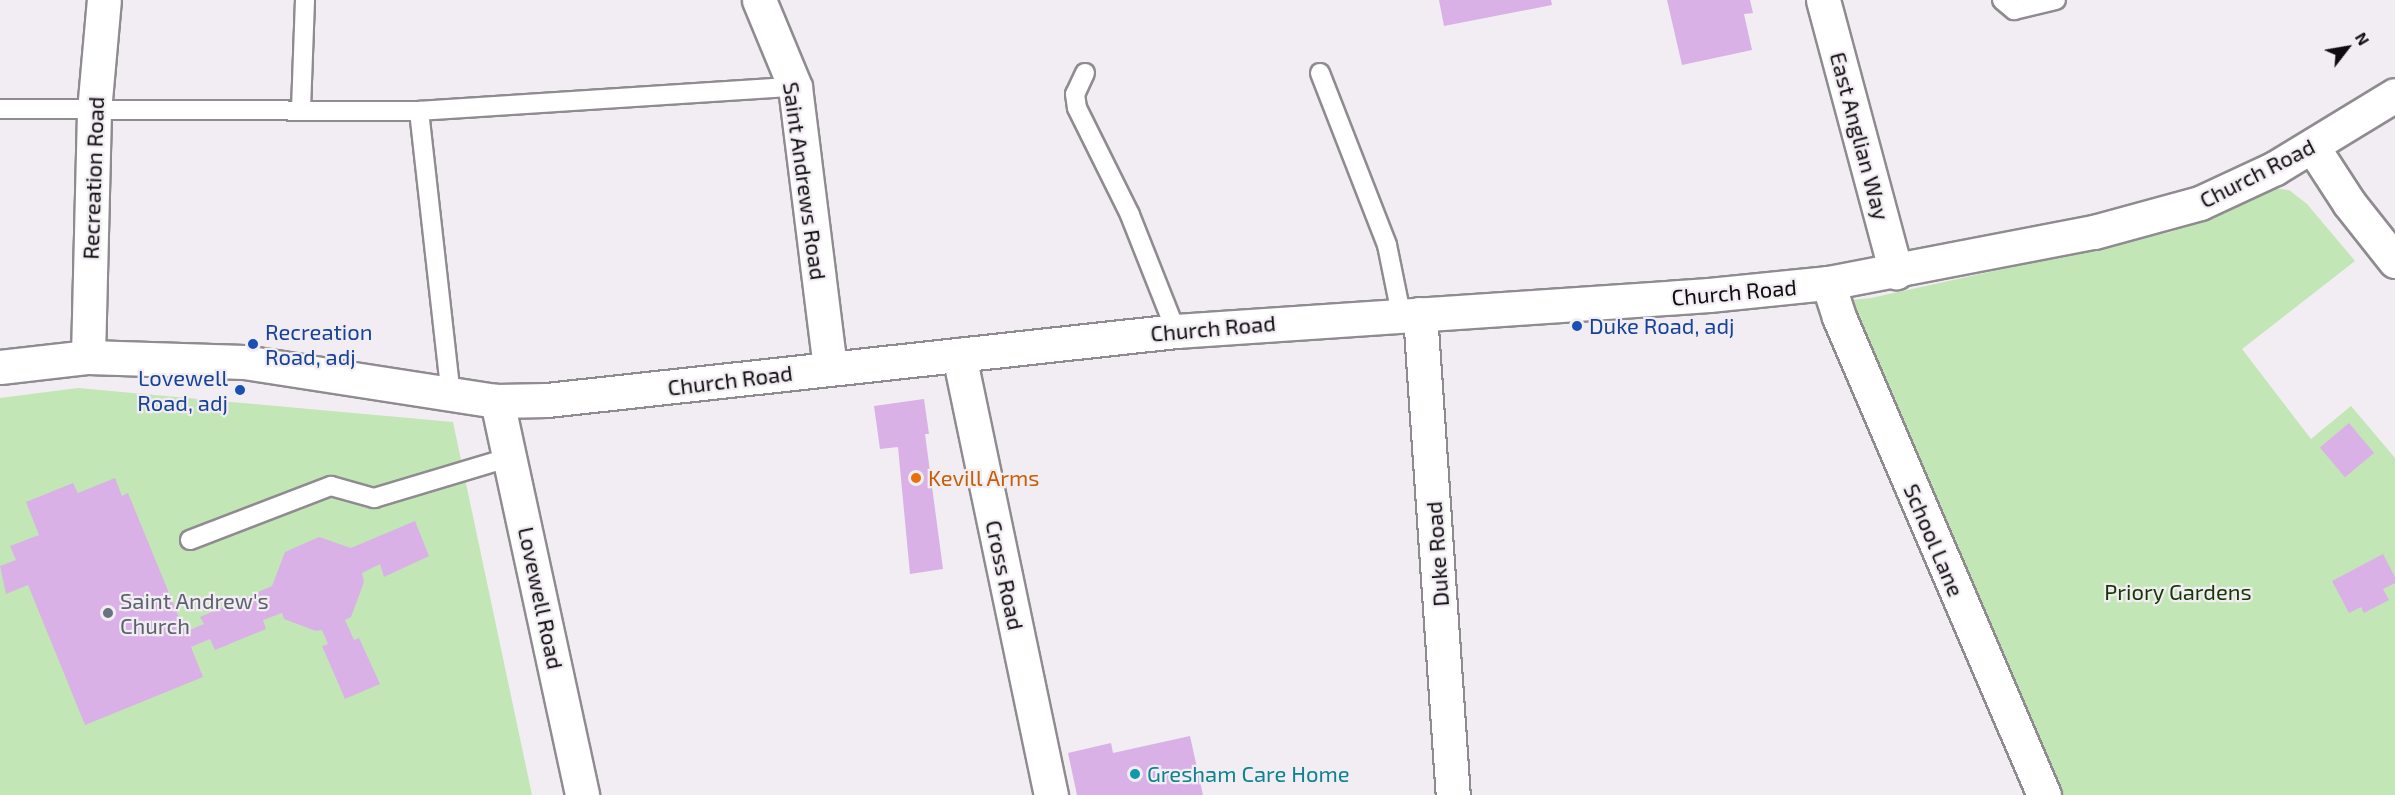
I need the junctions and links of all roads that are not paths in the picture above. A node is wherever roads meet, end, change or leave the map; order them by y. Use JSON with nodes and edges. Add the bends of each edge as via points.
{"nodes":[{"id":1,"x":104,"y":0,"type":"edge"},
{"id":2,"x":305,"y":0,"type":"edge"},
{"id":3,"x":759,"y":0,"type":"edge"},
{"id":4,"x":1823,"y":0,"type":"edge"},
{"id":5,"x":2002,"y":0,"type":"edge"},
{"id":6,"x":2056,"y":0,"type":"edge"},
{"id":7,"x":1085,"y":73,"type":"dead end"},
{"id":8,"x":1320,"y":74,"type":"dead end"},
{"id":9,"x":795,"y":87,"type":"junction"},
{"id":10,"x":2395,"y":95,"type":"edge"},
{"id":11,"x":0,"y":109,"type":"edge"},
{"id":12,"x":301,"y":109,"type":"junction"},
{"id":13,"x":94,"y":111,"type":"junction"},
{"id":14,"x":418,"y":111,"type":"junction"},
{"id":15,"x":2312,"y":146,"type":"junction"},
{"id":16,"x":2395,"y":261,"type":"edge"},
{"id":17,"x":1896,"y":272,"type":"junction"},
{"id":18,"x":1828,"y":283,"type":"junction"},
{"id":19,"x":1410,"y":314,"type":"junction"},
{"id":20,"x":1176,"y":331,"type":"junction"},
{"id":21,"x":959,"y":355,"type":"junction"},
{"id":22,"x":88,"y":357,"type":"junction"},
{"id":23,"x":0,"y":367,"type":"edge"},
{"id":24,"x":830,"y":368,"type":"junction"},
{"id":25,"x":450,"y":395,"type":"junction"},
{"id":26,"x":497,"y":401,"type":"junction"},
{"id":27,"x":510,"y":457,"type":"junction"},
{"id":28,"x":190,"y":540,"type":"dead end"},
{"id":29,"x":582,"y":795,"type":"edge"},
{"id":30,"x":1051,"y":795,"type":"edge"},
{"id":31,"x":1453,"y":795,"type":"edge"},
{"id":32,"x":2044,"y":795,"type":"edge"}],
"edges":[{"from":1,"to":13,"type":"street","name":"Recreation Road"},
{"from":2,"to":12,"type":"lane"},
{"from":3,"to":9,"type":"street","name":"Saint Andrews Road"},
{"from":4,"to":17,"type":"street","name":"East Anglian Way"},
{"from":5,"to":6,"type":"lane","via":[[2014,10]]},
{"from":7,"to":20,"type":"lane","via":[[1076,94],[1077,108],[1130,215]]},
{"from":8,"to":19,"type":"lane","via":[[1387,244]]},
{"from":9,"to":14,"type":"lane"},
{"from":9,"to":24,"type":"street","name":"Saint Andrews Road"},
{"from":10,"to":15,"type":"street","name":"Church Road"},
{"from":11,"to":13,"type":"lane"},
{"from":12,"to":13,"type":"lane"},
{"from":12,"to":14,"type":"lane"},
{"from":13,"to":22,"type":"street","name":"Recreation Road"},
{"from":14,"to":25,"type":"lane"},
{"from":15,"to":16,"type":"street","via":[[2349,203]]},
{"from":15,"to":17,"type":"street","name":"Church Road","via":[[2240,186],[2189,207],[2094,232]]},
{"from":17,"to":18,"type":"street","name":"Church Road"},
{"from":18,"to":19,"type":"street","name":"Church Road","via":[[1709,295]]},
{"from":18,"to":32,"type":"street","name":"School Lane","via":[[1839,317]]},
{"from":19,"to":20,"type":"street","name":"Church Road"},
{"from":19,"to":31,"type":"street","name":"Duke Road"},
{"from":20,"to":21,"type":"street","name":"Church Road"},
{"from":21,"to":24,"type":"street","name":"Church Road"},
{"from":21,"to":30,"type":"street","name":"Cross Road"},
{"from":22,"to":23,"type":"street","name":"Church Road"},
{"from":22,"to":25,"type":"street","name":"Church Road","via":[[244,362]]},
{"from":24,"to":26,"type":"street","name":"Church Road","via":[[596,397]]},
{"from":25,"to":26,"type":"street","name":"Church Road"},
{"from":26,"to":27,"type":"street","name":"Lovewell Road"},
{"from":27,"to":28,"type":"lane","via":[[374,498],[331,486]]},
{"from":27,"to":29,"type":"street","name":"Lovewell Road"}]}
